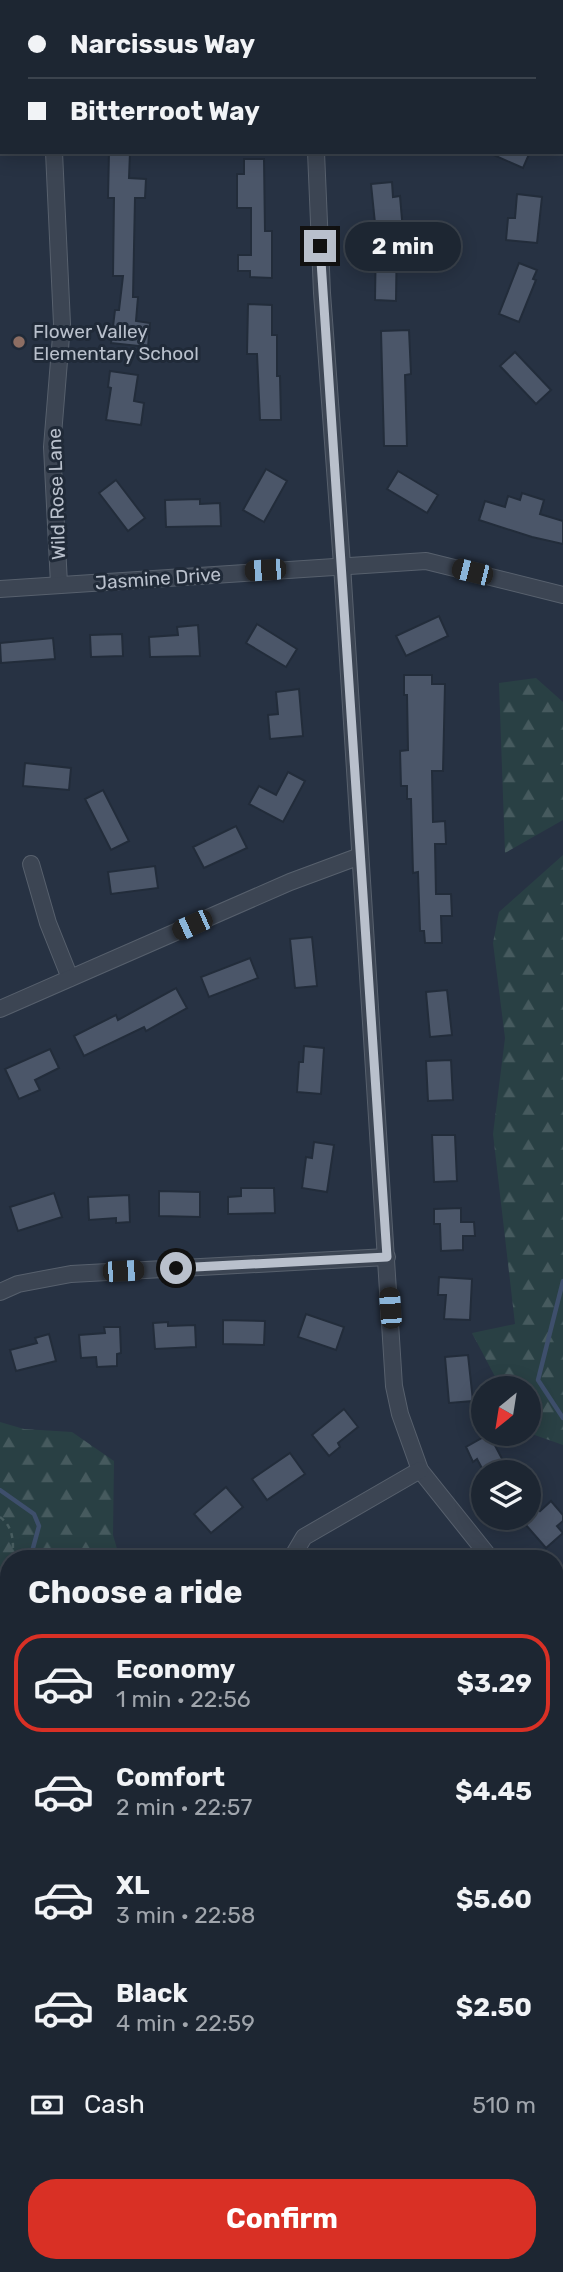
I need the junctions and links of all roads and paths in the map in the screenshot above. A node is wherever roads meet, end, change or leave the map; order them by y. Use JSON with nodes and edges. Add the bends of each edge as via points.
{"nodes":[{"id":1,"x":54,"y":154,"type":"edge"},
{"id":2,"x":316,"y":154,"type":"edge"},
{"id":3,"x":342,"y":565,"type":"junction"},
{"id":4,"x":59,"y":584,"type":"junction"},
{"id":5,"x":0,"y":589,"type":"edge"},
{"id":6,"x":563,"y":595,"type":"edge"},
{"id":7,"x":360,"y":856,"type":"junction"},
{"id":8,"x":31,"y":864,"type":"dead end"},
{"id":9,"x":70,"y":978,"type":"junction"},
{"id":10,"x":0,"y":1009,"type":"edge"},
{"id":11,"x":387,"y":1257,"type":"junction"},
{"id":12,"x":0,"y":1292,"type":"edge"},
{"id":13,"x":420,"y":1470,"type":"junction"},
{"id":14,"x":0,"y":1517,"type":"edge"},
{"id":15,"x":13,"y":1550,"type":"edge"},
{"id":16,"x":296,"y":1550,"type":"edge"},
{"id":17,"x":484,"y":1550,"type":"edge"}],
"edges":[{"from":1,"to":4,"type":"street","name":"Wild Rose Lane","via":[[62,324],[52,447]]},
{"from":2,"to":3,"type":"street"},
{"from":3,"to":4,"type":"street","name":"Jasmine Drive"},
{"from":3,"to":6,"type":"street","name":"Jasmine Drive","via":[[426,561]]},
{"from":3,"to":7,"type":"street"},
{"from":4,"to":5,"type":"street","name":"Jasmine Drive"},
{"from":7,"to":9,"type":"street"},
{"from":7,"to":11,"type":"street"},
{"from":8,"to":9,"type":"street"},
{"from":9,"to":10,"type":"street"},
{"from":11,"to":12,"type":"street","via":[[71,1274]]},
{"from":11,"to":13,"type":"street","via":[[394,1386]]},
{"from":13,"to":16,"type":"street","via":[[304,1537]]},
{"from":13,"to":17,"type":"street"},
{"from":14,"to":15,"type":"path","via":[[14,1540]]}]}
